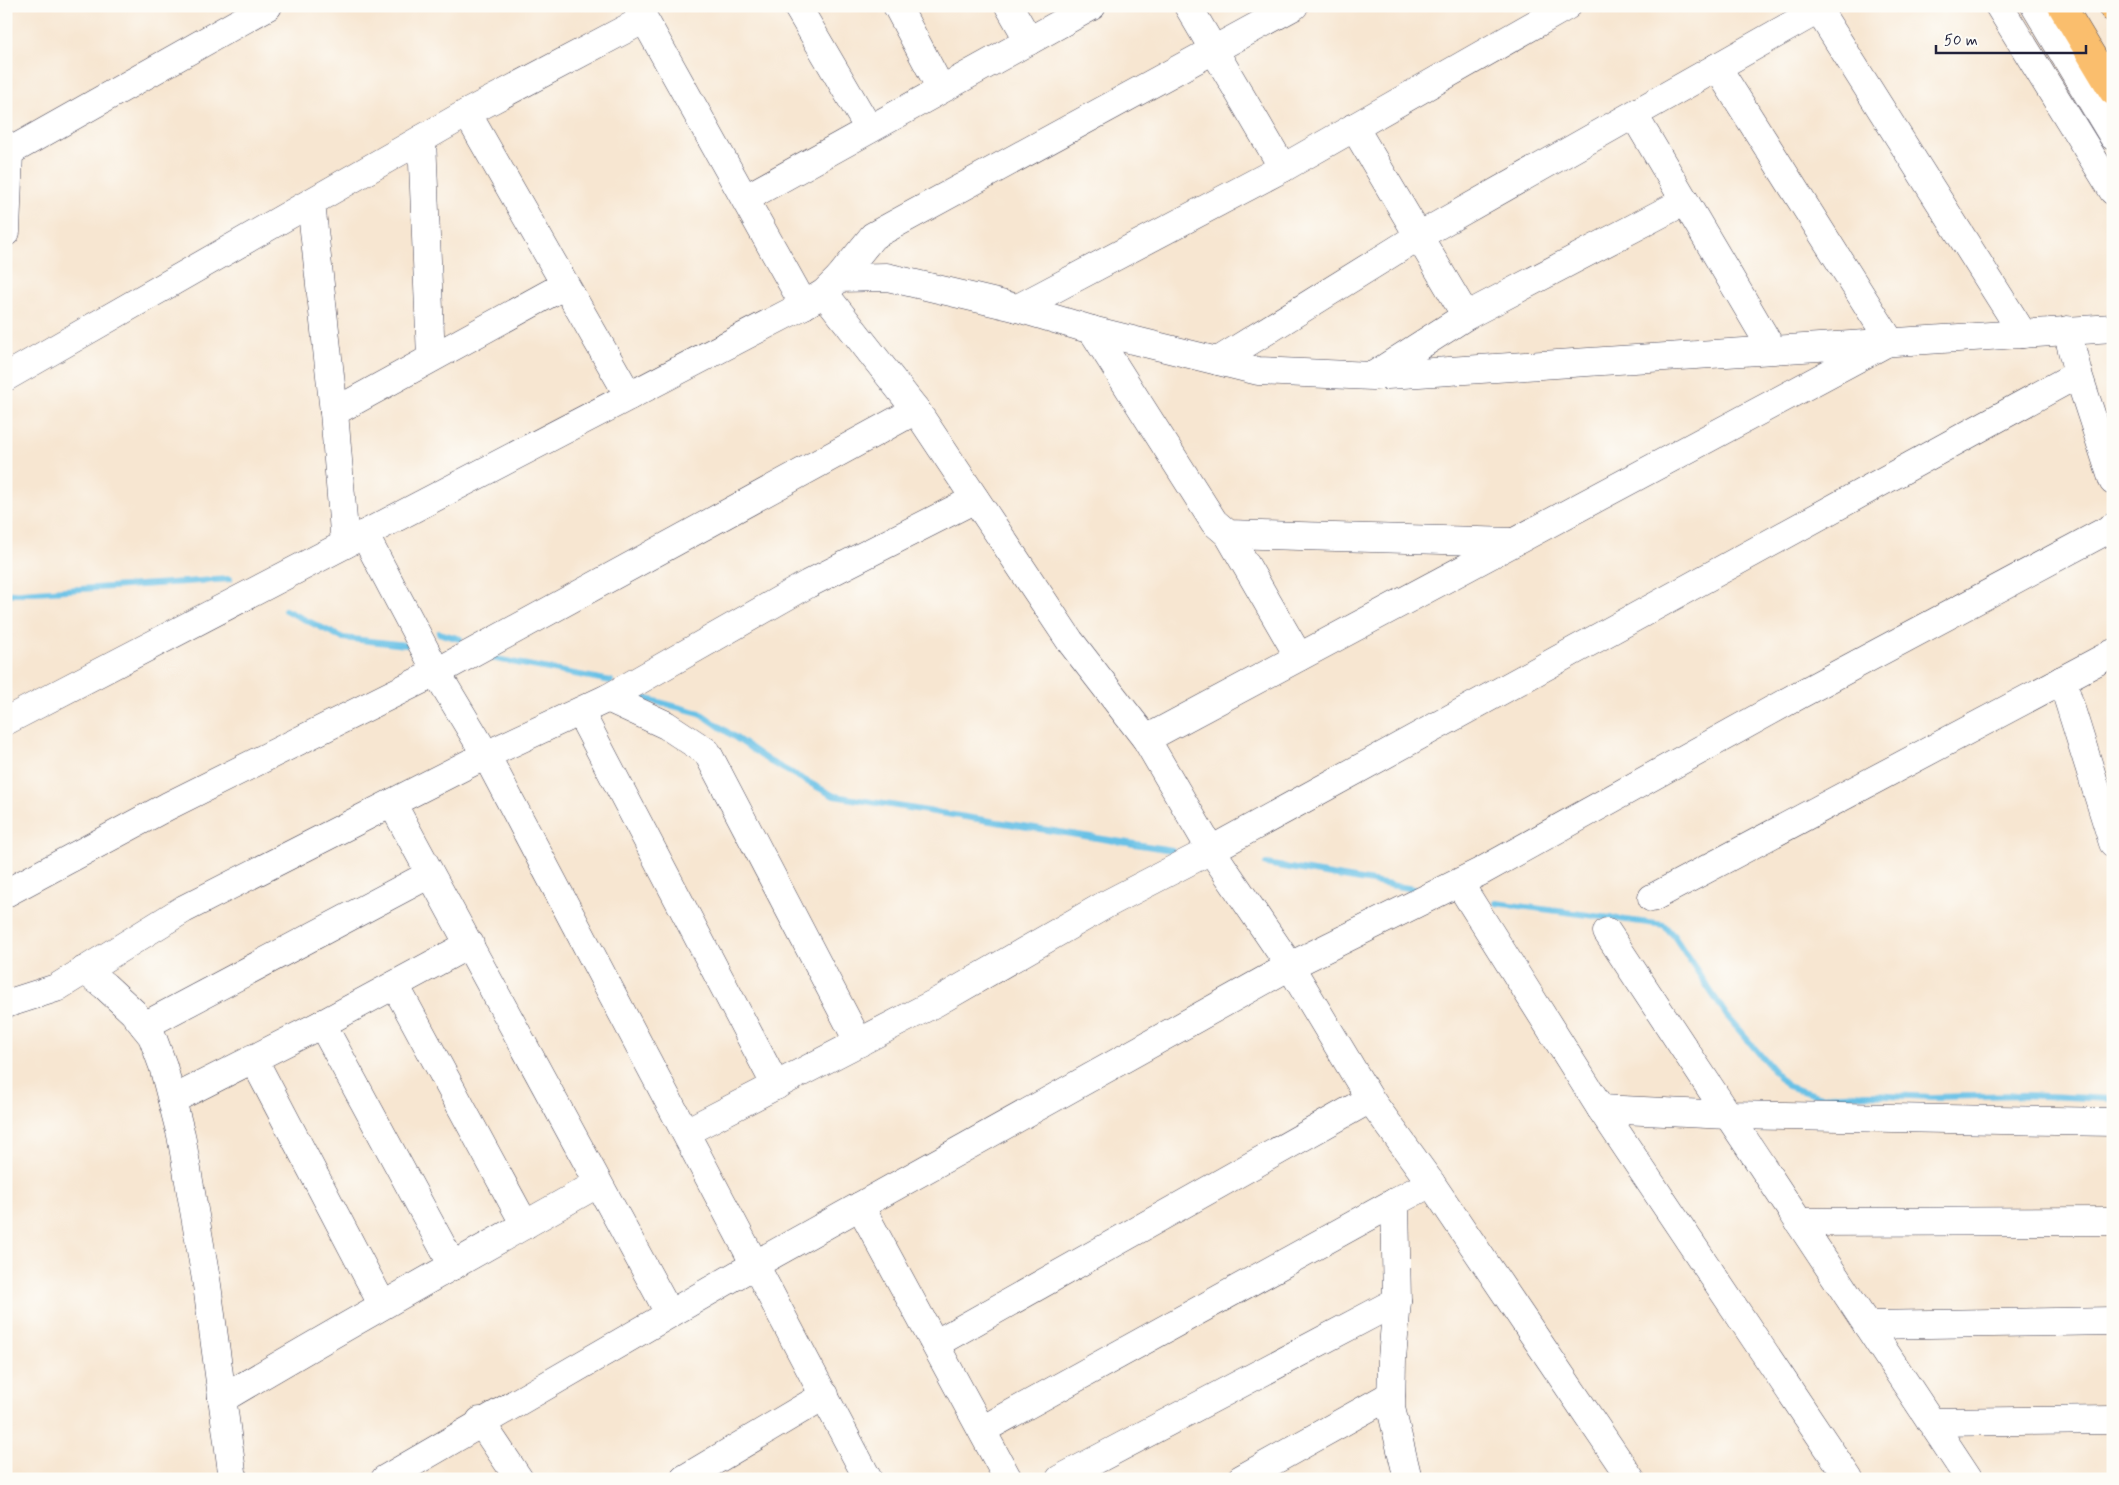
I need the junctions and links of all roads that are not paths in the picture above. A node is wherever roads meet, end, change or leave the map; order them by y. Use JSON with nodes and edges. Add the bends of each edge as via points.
{"nodes":[{"id":1,"x":268,"y":6,"type":"edge"},
{"id":2,"x":797,"y":6,"type":"edge"},
{"id":3,"x":897,"y":6,"type":"edge"},
{"id":4,"x":1009,"y":6,"type":"edge"},
{"id":5,"x":1092,"y":6,"type":"edge"},
{"id":6,"x":1188,"y":6,"type":"edge"},
{"id":7,"x":1294,"y":6,"type":"edge"},
{"id":8,"x":1567,"y":6,"type":"edge"},
{"id":9,"x":1999,"y":6,"type":"edge"},
{"id":10,"x":2035,"y":6,"type":"edge"},
{"id":11,"x":2062,"y":6,"type":"edge"},
{"id":12,"x":1817,"y":8,"type":"edge"},
{"id":13,"x":640,"y":13,"type":"edge"},
{"id":14,"x":1029,"y":41,"type":"junction"},
{"id":15,"x":1214,"y":51,"type":"junction"},
{"id":16,"x":1718,"y":67,"type":"junction"},
{"id":17,"x":941,"y":90,"type":"junction"},
{"id":18,"x":2113,"y":90,"type":"edge"},
{"id":19,"x":467,"y":113,"type":"junction"},
{"id":20,"x":1634,"y":115,"type":"junction"},
{"id":21,"x":1354,"y":127,"type":"junction"},
{"id":22,"x":869,"y":129,"type":"junction"},
{"id":23,"x":2113,"y":136,"type":"edge"},
{"id":24,"x":422,"y":139,"type":"junction"},
{"id":25,"x":8,"y":148,"type":"edge"},
{"id":26,"x":1283,"y":168,"type":"junction"},
{"id":27,"x":2113,"y":191,"type":"edge"},
{"id":28,"x":746,"y":198,"type":"junction"},
{"id":29,"x":1685,"y":201,"type":"junction"},
{"id":30,"x":311,"y":203,"type":"junction"},
{"id":31,"x":6,"y":232,"type":"edge"},
{"id":32,"x":1419,"y":236,"type":"junction"},
{"id":33,"x":565,"y":284,"type":"junction"},
{"id":34,"x":822,"y":292,"type":"junction"},
{"id":35,"x":1018,"y":308,"type":"junction"},
{"id":36,"x":1466,"y":316,"type":"junction"},
{"id":37,"x":2113,"y":328,"type":"edge"},
{"id":38,"x":1092,"y":330,"type":"junction"},
{"id":39,"x":2067,"y":330,"type":"junction"},
{"id":40,"x":2023,"y":334,"type":"junction"},
{"id":41,"x":1890,"y":341,"type":"junction"},
{"id":42,"x":1772,"y":349,"type":"junction"},
{"id":43,"x":431,"y":358,"type":"junction"},
{"id":44,"x":1218,"y":361,"type":"junction"},
{"id":45,"x":2078,"y":374,"type":"junction"},
{"id":46,"x":1372,"y":376,"type":"junction"},
{"id":47,"x":6,"y":377,"type":"edge"},
{"id":48,"x":629,"y":396,"type":"junction"},
{"id":49,"x":916,"y":410,"type":"junction"},
{"id":50,"x":334,"y":412,"type":"junction"},
{"id":51,"x":2113,"y":481,"type":"edge"},
{"id":52,"x":975,"y":499,"type":"junction"},
{"id":53,"x":2113,"y":527,"type":"edge"},
{"id":54,"x":1228,"y":534,"type":"junction"},
{"id":55,"x":355,"y":539,"type":"junction"},
{"id":56,"x":1516,"y":542,"type":"junction"},
{"id":57,"x":2113,"y":653,"type":"edge"},
{"id":58,"x":1299,"y":657,"type":"junction"},
{"id":59,"x":437,"y":672,"type":"junction"},
{"id":60,"x":2062,"y":680,"type":"junction"},
{"id":61,"x":608,"y":698,"type":"junction"},
{"id":62,"x":580,"y":712,"type":"junction"},
{"id":63,"x":6,"y":721,"type":"edge"},
{"id":64,"x":1146,"y":739,"type":"junction"},
{"id":65,"x":486,"y":755,"type":"junction"},
{"id":66,"x":392,"y":803,"type":"junction"},
{"id":67,"x":2113,"y":843,"type":"edge"},
{"id":68,"x":1211,"y":850,"type":"junction"},
{"id":69,"x":430,"y":874,"type":"junction"},
{"id":70,"x":1459,"y":883,"type":"junction"},
{"id":71,"x":6,"y":893,"type":"edge"},
{"id":72,"x":1652,"y":898,"type":"dead end"},
{"id":73,"x":1607,"y":932,"type":"dead end"},
{"id":74,"x":470,"y":944,"type":"junction"},
{"id":75,"x":1290,"y":966,"type":"junction"},
{"id":76,"x":84,"y":970,"type":"junction"},
{"id":77,"x":395,"y":985,"type":"junction"},
{"id":78,"x":6,"y":1004,"type":"edge"},
{"id":79,"x":322,"y":1024,"type":"junction"},
{"id":80,"x":144,"y":1026,"type":"junction"},
{"id":81,"x":859,"y":1043,"type":"junction"},
{"id":82,"x":253,"y":1058,"type":"junction"},
{"id":83,"x":776,"y":1086,"type":"junction"},
{"id":84,"x":1370,"y":1099,"type":"junction"},
{"id":85,"x":172,"y":1100,"type":"junction"},
{"id":86,"x":1601,"y":1110,"type":"junction"},
{"id":87,"x":1728,"y":1115,"type":"junction"},
{"id":88,"x":2113,"y":1122,"type":"edge"},
{"id":89,"x":686,"y":1132,"type":"junction"},
{"id":90,"x":1431,"y":1183,"type":"junction"},
{"id":91,"x":597,"y":1184,"type":"junction"},
{"id":92,"x":1395,"y":1202,"type":"junction"},
{"id":93,"x":860,"y":1206,"type":"junction"},
{"id":94,"x":2113,"y":1221,"type":"edge"},
{"id":95,"x":1798,"y":1222,"type":"junction"},
{"id":96,"x":526,"y":1224,"type":"junction"},
{"id":97,"x":756,"y":1264,"type":"junction"},
{"id":98,"x":453,"y":1266,"type":"junction"},
{"id":99,"x":1397,"y":1301,"type":"junction"},
{"id":100,"x":382,"y":1304,"type":"junction"},
{"id":101,"x":669,"y":1313,"type":"junction"},
{"id":102,"x":2113,"y":1321,"type":"edge"},
{"id":103,"x":1867,"y":1325,"type":"junction"},
{"id":104,"x":935,"y":1344,"type":"junction"},
{"id":105,"x":825,"y":1395,"type":"junction"},
{"id":106,"x":1391,"y":1395,"type":"junction"},
{"id":107,"x":222,"y":1399,"type":"junction"},
{"id":108,"x":2113,"y":1420,"type":"edge"},
{"id":109,"x":480,"y":1421,"type":"junction"},
{"id":110,"x":1931,"y":1422,"type":"junction"},
{"id":111,"x":982,"y":1430,"type":"junction"},
{"id":112,"x":233,"y":1479,"type":"edge"},
{"id":113,"x":385,"y":1479,"type":"edge"},
{"id":114,"x":519,"y":1479,"type":"edge"},
{"id":115,"x":684,"y":1479,"type":"edge"},
{"id":116,"x":868,"y":1479,"type":"edge"},
{"id":117,"x":1008,"y":1479,"type":"edge"},
{"id":118,"x":1060,"y":1479,"type":"edge"},
{"id":119,"x":1241,"y":1479,"type":"edge"},
{"id":120,"x":1408,"y":1479,"type":"edge"},
{"id":121,"x":1631,"y":1479,"type":"edge"},
{"id":122,"x":1849,"y":1479,"type":"edge"},
{"id":123,"x":1969,"y":1479,"type":"edge"}],
"edges":[{"from":1,"to":25,"type":"street"},
{"from":2,"to":22,"type":"street"},
{"from":3,"to":17,"type":"street"},
{"from":4,"to":14,"type":"street"},
{"from":5,"to":14,"type":"street"},
{"from":6,"to":15,"type":"street"},
{"from":7,"to":15,"type":"street"},
{"from":8,"to":21,"type":"street"},
{"from":9,"to":27,"type":"street"},
{"from":10,"to":23,"type":"street"},
{"from":11,"to":18,"type":"highway"},
{"from":12,"to":16,"type":"street"},
{"from":12,"to":40,"type":"street"},
{"from":13,"to":19,"type":"street"},
{"from":13,"to":28,"type":"street"},
{"from":14,"to":17,"type":"street"},
{"from":15,"to":26,"type":"street"},
{"from":15,"to":34,"type":"street","via":[[873,236]]},
{"from":16,"to":20,"type":"street"},
{"from":16,"to":41,"type":"street"},
{"from":17,"to":22,"type":"street"},
{"from":19,"to":24,"type":"street"},
{"from":19,"to":33,"type":"street"},
{"from":20,"to":29,"type":"street"},
{"from":20,"to":32,"type":"street"},
{"from":21,"to":26,"type":"street"},
{"from":21,"to":32,"type":"street"},
{"from":22,"to":28,"type":"street"},
{"from":24,"to":30,"type":"street"},
{"from":24,"to":43,"type":"street"},
{"from":25,"to":31,"type":"street"},
{"from":26,"to":35,"type":"street"},
{"from":28,"to":34,"type":"street"},
{"from":29,"to":36,"type":"street"},
{"from":29,"to":42,"type":"street"},
{"from":30,"to":47,"type":"street"},
{"from":30,"to":50,"type":"street"},
{"from":32,"to":36,"type":"street"},
{"from":32,"to":44,"type":"street"},
{"from":33,"to":43,"type":"street"},
{"from":33,"to":48,"type":"street"},
{"from":34,"to":35,"type":"street","via":[[887,277]]},
{"from":34,"to":48,"type":"street"},
{"from":34,"to":49,"type":"street"},
{"from":35,"to":38,"type":"street"},
{"from":36,"to":46,"type":"street"},
{"from":37,"to":39,"type":"street"},
{"from":38,"to":44,"type":"street"},
{"from":38,"to":54,"type":"street","via":[[1214,522]]},
{"from":39,"to":40,"type":"street"},
{"from":39,"to":45,"type":"street"},
{"from":40,"to":41,"type":"street"},
{"from":41,"to":42,"type":"street"},
{"from":41,"to":56,"type":"street"},
{"from":42,"to":46,"type":"street"},
{"from":43,"to":50,"type":"street"},
{"from":44,"to":46,"type":"street","via":[[1258,371]]},
{"from":45,"to":51,"type":"street"},
{"from":45,"to":68,"type":"street"},
{"from":48,"to":55,"type":"street"},
{"from":49,"to":52,"type":"street"},
{"from":49,"to":59,"type":"street"},
{"from":50,"to":55,"type":"street"},
{"from":52,"to":61,"type":"street","via":[[808,584]]},
{"from":52,"to":64,"type":"street","via":[[1070,641]]},
{"from":53,"to":70,"type":"street","via":[[1799,695]]},
{"from":54,"to":56,"type":"street"},
{"from":54,"to":58,"type":"street"},
{"from":55,"to":59,"type":"street"},
{"from":55,"to":63,"type":"street"},
{"from":56,"to":58,"type":"street"},
{"from":57,"to":60,"type":"street"},
{"from":58,"to":64,"type":"street"},
{"from":59,"to":65,"type":"street"},
{"from":59,"to":71,"type":"street","via":[[168,806]]},
{"from":60,"to":67,"type":"street"},
{"from":60,"to":72,"type":"street"},
{"from":61,"to":62,"type":"street"},
{"from":61,"to":81,"type":"street","via":[[666,725],[707,752]]},
{"from":62,"to":65,"type":"street"},
{"from":62,"to":83,"type":"street"},
{"from":64,"to":68,"type":"street"},
{"from":65,"to":66,"type":"street"},
{"from":65,"to":89,"type":"street"},
{"from":66,"to":69,"type":"street"},
{"from":66,"to":76,"type":"street","via":[[184,909]]},
{"from":68,"to":75,"type":"street"},
{"from":68,"to":81,"type":"street","via":[[1105,905]]},
{"from":69,"to":74,"type":"street"},
{"from":69,"to":80,"type":"street"},
{"from":70,"to":75,"type":"street"},
{"from":70,"to":86,"type":"street"},
{"from":73,"to":87,"type":"street"},
{"from":74,"to":77,"type":"street"},
{"from":74,"to":91,"type":"street"},
{"from":75,"to":84,"type":"street"},
{"from":75,"to":93,"type":"street"},
{"from":76,"to":78,"type":"street","via":[[56,988]]},
{"from":76,"to":80,"type":"street","via":[[105,986]]},
{"from":77,"to":79,"type":"street"},
{"from":77,"to":96,"type":"street"},
{"from":79,"to":82,"type":"street"},
{"from":79,"to":98,"type":"street"},
{"from":80,"to":85,"type":"street","via":[[152,1036]]},
{"from":81,"to":83,"type":"street"},
{"from":82,"to":85,"type":"street"},
{"from":82,"to":100,"type":"street"},
{"from":83,"to":89,"type":"street"},
{"from":84,"to":90,"type":"street"},
{"from":84,"to":104,"type":"street"},
{"from":85,"to":107,"type":"street","via":[[207,1285]]},
{"from":86,"to":87,"type":"street"},
{"from":86,"to":122,"type":"street"},
{"from":87,"to":88,"type":"street"},
{"from":87,"to":95,"type":"street"},
{"from":89,"to":97,"type":"street"},
{"from":90,"to":92,"type":"street"},
{"from":90,"to":121,"type":"street"},
{"from":91,"to":96,"type":"street"},
{"from":91,"to":101,"type":"street"},
{"from":92,"to":99,"type":"street"},
{"from":92,"to":111,"type":"street"},
{"from":93,"to":97,"type":"street"},
{"from":93,"to":104,"type":"street"},
{"from":94,"to":95,"type":"street"},
{"from":95,"to":103,"type":"street"},
{"from":96,"to":98,"type":"street"},
{"from":97,"to":101,"type":"street"},
{"from":97,"to":105,"type":"street"},
{"from":98,"to":100,"type":"street"},
{"from":99,"to":106,"type":"street"},
{"from":99,"to":118,"type":"street"},
{"from":100,"to":107,"type":"street"},
{"from":101,"to":109,"type":"street"},
{"from":102,"to":103,"type":"street"},
{"from":103,"to":110,"type":"street"},
{"from":104,"to":111,"type":"street"},
{"from":105,"to":115,"type":"street"},
{"from":105,"to":116,"type":"street"},
{"from":106,"to":119,"type":"street"},
{"from":106,"to":120,"type":"street","via":[[1391,1408]]},
{"from":107,"to":112,"type":"street"},
{"from":108,"to":110,"type":"street"},
{"from":109,"to":113,"type":"street"},
{"from":109,"to":114,"type":"street"},
{"from":110,"to":123,"type":"street"},
{"from":111,"to":117,"type":"street"}]}
